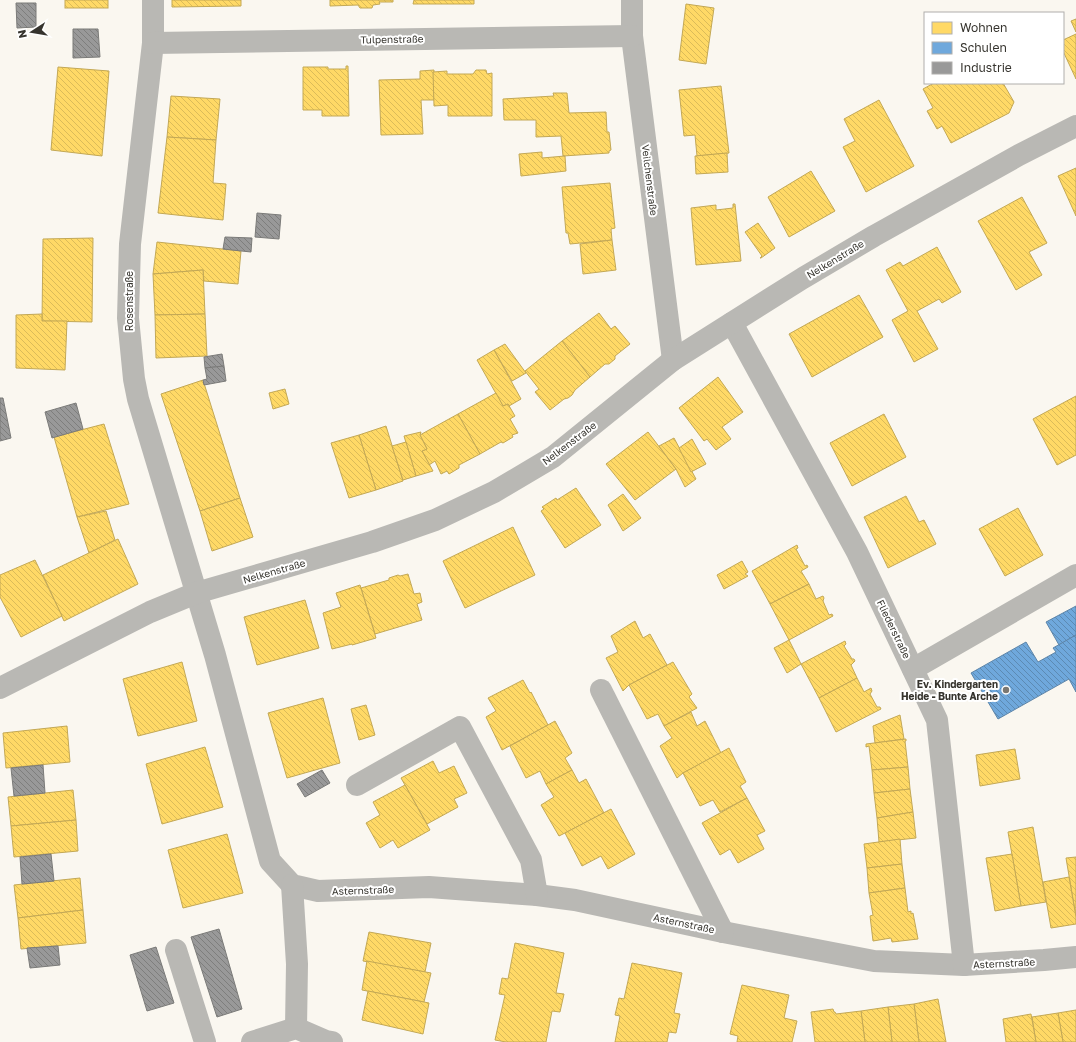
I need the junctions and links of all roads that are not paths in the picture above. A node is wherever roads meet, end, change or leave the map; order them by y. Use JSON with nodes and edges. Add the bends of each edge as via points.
{"nodes":[{"id":1,"x":153,"y":0,"type":"edge"},
{"id":2,"x":632,"y":0,"type":"edge"},
{"id":3,"x":632,"y":36,"type":"junction"},
{"id":4,"x":153,"y":43,"type":"junction"},
{"id":5,"x":1076,"y":126,"type":"edge"},
{"id":6,"x":732,"y":324,"type":"junction"},
{"id":7,"x":673,"y":360,"type":"junction"},
{"id":8,"x":1076,"y":575,"type":"edge"},
{"id":9,"x":196,"y":593,"type":"junction"},
{"id":10,"x":913,"y":669,"type":"junction"},
{"id":11,"x":0,"y":688,"type":"edge"},
{"id":12,"x":601,"y":690,"type":"dead end"},
{"id":13,"x":357,"y":784,"type":"dead end"},
{"id":14,"x":292,"y":884,"type":"junction"},
{"id":15,"x":537,"y":895,"type":"junction"},
{"id":16,"x":723,"y":932,"type":"junction"},
{"id":17,"x":176,"y":950,"type":"dead end"},
{"id":18,"x":1076,"y":957,"type":"edge"},
{"id":19,"x":964,"y":965,"type":"junction"},
{"id":20,"x":296,"y":1028,"type":"junction"},
{"id":21,"x":205,"y":1042,"type":"edge"},
{"id":22,"x":252,"y":1042,"type":"edge"},
{"id":23,"x":332,"y":1042,"type":"edge"}],
"edges":[{"from":1,"to":4,"type":"street","name":"Rosenstraße"},
{"from":2,"to":3,"type":"street","name":"Veilchenstraße"},
{"from":3,"to":4,"type":"street","name":"Tulpenstraße"},
{"from":3,"to":7,"type":"street","name":"Veilchenstraße"},
{"from":4,"to":9,"type":"street","name":"Rosenstraße","via":[[130,244],[128,318],[138,398]]},
{"from":5,"to":6,"type":"street","name":"Nelkenstraße","via":[[874,236]]},
{"from":6,"to":7,"type":"street","name":"Nelkenstraße"},
{"from":6,"to":10,"type":"street","name":"Fliederstraße","via":[[857,552]]},
{"from":7,"to":9,"type":"street","name":"Nelkenstraße","via":[[553,458],[494,492],[434,520],[372,542]]},
{"from":8,"to":10,"type":"street"},
{"from":9,"to":11,"type":"street","name":"Nelkenstraße","via":[[150,612]]},
{"from":9,"to":14,"type":"street","name":"Asternstraße","via":[[216,655],[270,862]]},
{"from":10,"to":19,"type":"street","name":"Fliederstraße","via":[[937,720]]},
{"from":12,"to":16,"type":"street"},
{"from":13,"to":15,"type":"street","via":[[460,727],[531,860]]},
{"from":14,"to":15,"type":"street","name":"Asternstraße","via":[[318,891],[428,887]]},
{"from":14,"to":20,"type":"street","via":[[297,964]]},
{"from":15,"to":16,"type":"street","name":"Asternstraße","via":[[575,900]]},
{"from":16,"to":19,"type":"street","name":"Asternstraße","via":[[874,961]]},
{"from":17,"to":21,"type":"street"},
{"from":18,"to":19,"type":"street","name":"Asternstraße"},
{"from":20,"to":22,"type":"street"},
{"from":20,"to":23,"type":"street"}]}
